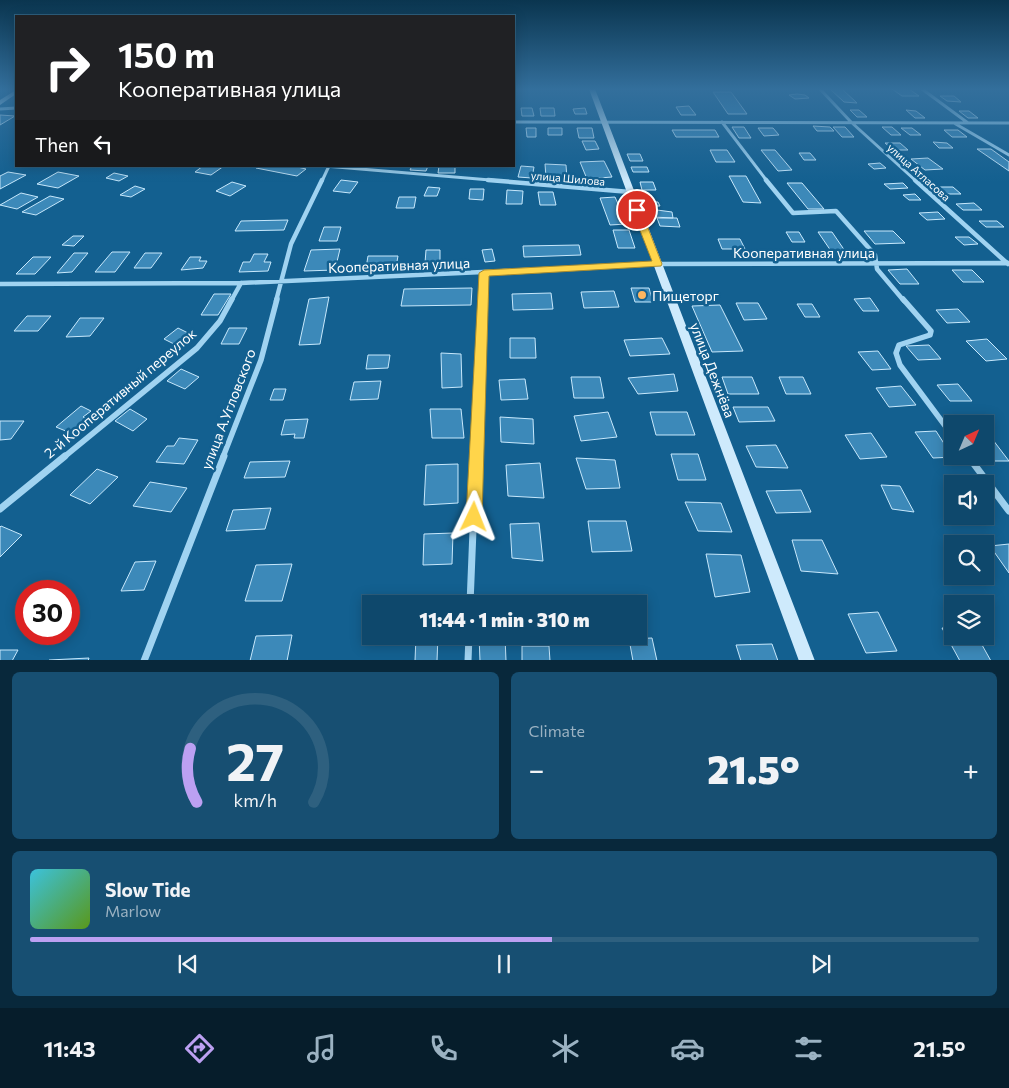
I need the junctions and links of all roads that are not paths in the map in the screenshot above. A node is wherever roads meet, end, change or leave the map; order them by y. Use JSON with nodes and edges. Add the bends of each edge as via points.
{"nodes":[{"id":1,"x":849,"y":120,"type":"edge"},
{"id":2,"x":964,"y":120,"type":"edge"},
{"id":3,"x":515,"y":122,"type":"edge"},
{"id":4,"x":603,"y":122,"type":"junction"},
{"id":5,"x":722,"y":122,"type":"junction"},
{"id":6,"x":851,"y":122,"type":"junction"},
{"id":7,"x":954,"y":123,"type":"junction"},
{"id":8,"x":968,"y":123,"type":"junction"},
{"id":9,"x":1009,"y":123,"type":"edge"},
{"id":10,"x":1009,"y":155,"type":"edge"},
{"id":11,"x":328,"y":167,"type":"edge"},
{"id":12,"x":630,"y":192,"type":"junction"},
{"id":13,"x":877,"y":262,"type":"junction"},
{"id":14,"x":658,"y":264,"type":"junction"},
{"id":15,"x":1008,"y":264,"type":"edge"},
{"id":16,"x":484,"y":273,"type":"junction"},
{"id":17,"x":280,"y":281,"type":"junction"},
{"id":18,"x":241,"y":283,"type":"junction"},
{"id":19,"x":0,"y":284,"type":"edge"},
{"id":20,"x":944,"y":424,"type":"edge"},
{"id":21,"x":975,"y":465,"type":"edge"},
{"id":22,"x":0,"y":509,"type":"edge"},
{"id":23,"x":1009,"y":511,"type":"edge"},
{"id":24,"x":470,"y":595,"type":"edge"},
{"id":25,"x":469,"y":645,"type":"edge"},
{"id":26,"x":144,"y":660,"type":"edge"},
{"id":27,"x":468,"y":660,"type":"edge"},
{"id":28,"x":807,"y":660,"type":"edge"}],
"edges":[{"from":1,"to":6,"type":"street","name":"улица Атласова"},
{"from":2,"to":8,"type":"street"},
{"from":3,"to":4,"type":"street"},
{"from":4,"to":5,"type":"street"},
{"from":4,"to":12,"type":"main road","name":"улица Дежнёва"},
{"from":5,"to":6,"type":"street"},
{"from":5,"to":13,"type":"street","via":[[793,213],[836,211],[875,255]]},
{"from":6,"to":7,"type":"street"},
{"from":6,"to":15,"type":"street","name":"улица Атласова"},
{"from":7,"to":8,"type":"street"},
{"from":7,"to":10,"type":"street"},
{"from":8,"to":9,"type":"street"},
{"from":11,"to":12,"type":"street","name":"улица Шилова"},
{"from":11,"to":17,"type":"street","name":"улица А.Угловского","via":[[291,244]]},
{"from":12,"to":14,"type":"main road","name":"улица Дежнёва"},
{"from":13,"to":14,"type":"street","name":"Кооперативная улица"},
{"from":13,"to":15,"type":"street","name":"Кооперативная улица"},
{"from":13,"to":20,"type":"street","via":[[876,269],[931,331],[925,338],[899,345],[896,353],[900,365]]},
{"from":14,"to":16,"type":"street","name":"Кооперативная улица"},
{"from":14,"to":28,"type":"main road","name":"улица Дежнёва"},
{"from":16,"to":17,"type":"street","name":"Кооперативная улица"},
{"from":16,"to":24,"type":"street"},
{"from":17,"to":18,"type":"street","name":"Кооперативная улица"},
{"from":17,"to":26,"type":"street","name":"улица А.Угловского","via":[[261,360]]},
{"from":18,"to":19,"type":"street","name":"Кооперативная улица"},
{"from":18,"to":22,"type":"street","name":"2-й Кооперативный переулок","via":[[220,321],[196,348]]},
{"from":21,"to":23,"type":"street"},
{"from":25,"to":27,"type":"street"}]}
